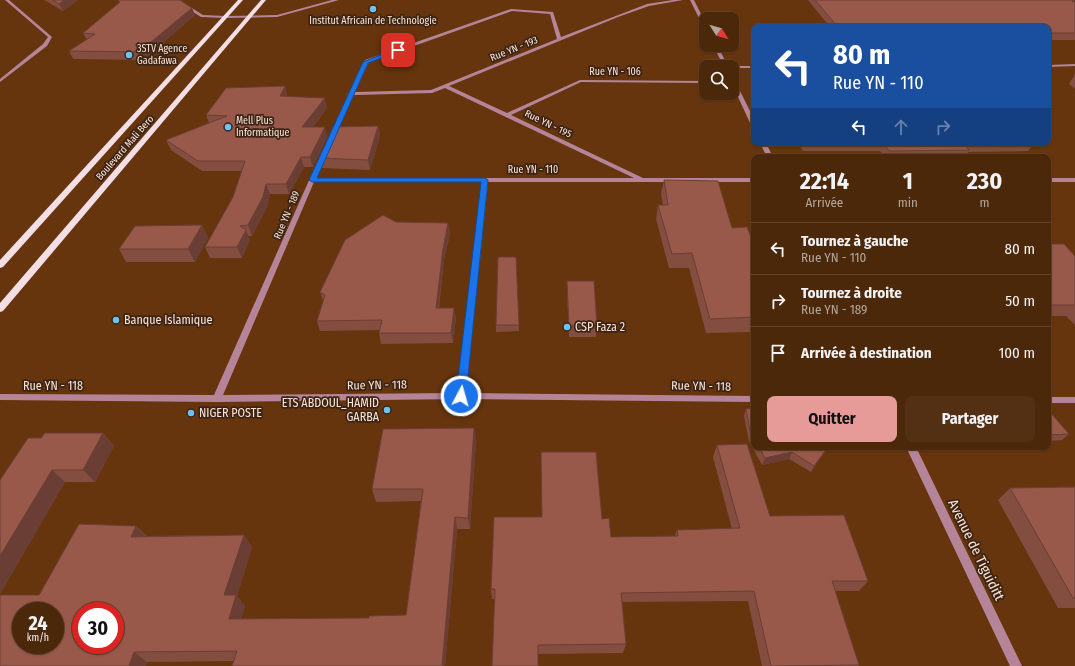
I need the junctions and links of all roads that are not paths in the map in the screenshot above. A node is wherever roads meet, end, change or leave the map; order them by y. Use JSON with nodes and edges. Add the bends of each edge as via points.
{"nodes":[{"id":1,"x":7,"y":0,"type":"edge"},
{"id":2,"x":176,"y":0,"type":"edge"},
{"id":3,"x":241,"y":0,"type":"edge"},
{"id":4,"x":264,"y":0,"type":"edge"},
{"id":5,"x":337,"y":0,"type":"edge"},
{"id":6,"x":681,"y":0,"type":"edge"},
{"id":7,"x":692,"y":0,"type":"edge"},
{"id":8,"x":699,"y":14,"type":"edge"},
{"id":9,"x":225,"y":17,"type":"junction"},
{"id":10,"x":250,"y":17,"type":"junction"},
{"id":11,"x":559,"y":40,"type":"junction"},
{"id":12,"x":1051,"y":66,"type":"edge"},
{"id":13,"x":1075,"y":66,"type":"edge"},
{"id":14,"x":739,"y":67,"type":"edge"},
{"id":15,"x":751,"y":67,"type":"edge"},
{"id":16,"x":0,"y":81,"type":"edge"},
{"id":17,"x":699,"y":82,"type":"edge"},
{"id":18,"x":445,"y":86,"type":"junction"},
{"id":19,"x":739,"y":93,"type":"edge"},
{"id":20,"x":350,"y":94,"type":"junction"},
{"id":21,"x":508,"y":115,"type":"junction"},
{"id":22,"x":751,"y":118,"type":"edge"},
{"id":23,"x":643,"y":179,"type":"junction"},
{"id":24,"x":312,"y":180,"type":"junction"},
{"id":25,"x":485,"y":180,"type":"junction"},
{"id":26,"x":751,"y":180,"type":"edge"},
{"id":27,"x":1051,"y":180,"type":"edge"},
{"id":28,"x":1075,"y":180,"type":"edge"},
{"id":29,"x":0,"y":265,"type":"edge"},
{"id":30,"x":0,"y":309,"type":"edge"},
{"id":31,"x":461,"y":396,"type":"junction"},
{"id":32,"x":0,"y":397,"type":"edge"},
{"id":33,"x":217,"y":399,"type":"junction"},
{"id":34,"x":751,"y":399,"type":"edge"},
{"id":35,"x":1051,"y":400,"type":"edge"},
{"id":36,"x":1075,"y":400,"type":"edge"},
{"id":37,"x":912,"y":450,"type":"edge"},
{"id":38,"x":1016,"y":666,"type":"edge"}],
"edges":[{"from":1,"to":16,"type":"street","via":[[50,37],[45,45]]},
{"from":2,"to":9,"type":"street","via":[[202,16]]},
{"from":3,"to":9,"type":"main road","name":"Boulevard Mali Bero"},
{"from":4,"to":10,"type":"main road","name":"Boulevard Mali Bero"},
{"from":5,"to":10,"type":"street","via":[[283,15]]},
{"from":6,"to":11,"type":"street","name":"Rue YN - 193","via":[[664,1],[630,11]]},
{"from":7,"to":8,"type":"street"},
{"from":9,"to":10,"type":"street"},
{"from":9,"to":29,"type":"main road","name":"Boulevard Mali Bero"},
{"from":10,"to":30,"type":"main road","name":"Boulevard Mali Bero"},
{"from":11,"to":18,"type":"street","name":"Rue YN - 193"},
{"from":11,"to":20,"type":"street","name":"Rue YN - 189","via":[[550,12],[512,10],[367,61]]},
{"from":12,"to":13,"type":"street"},
{"from":14,"to":15,"type":"street"},
{"from":17,"to":21,"type":"street","name":"Rue YN - 106","via":[[580,81]]},
{"from":18,"to":20,"type":"street","name":"Rue YN - 193","via":[[428,92]]},
{"from":18,"to":21,"type":"street","name":"Rue YN - 195"},
{"from":19,"to":22,"type":"street"},
{"from":20,"to":24,"type":"street","name":"Rue YN - 189"},
{"from":21,"to":23,"type":"street","name":"Rue YN - 195"},
{"from":23,"to":25,"type":"street","name":"Rue YN - 110"},
{"from":23,"to":26,"type":"street","name":"Rue YN - 110"},
{"from":24,"to":25,"type":"street","name":"Rue YN - 110"},
{"from":24,"to":33,"type":"street","name":"Rue YN - 189"},
{"from":25,"to":31,"type":"street"},
{"from":27,"to":28,"type":"street"},
{"from":31,"to":33,"type":"street","name":"Rue YN - 118"},
{"from":31,"to":34,"type":"street","name":"Rue YN - 118"},
{"from":32,"to":33,"type":"street","name":"Rue YN - 118"},
{"from":35,"to":36,"type":"street"},
{"from":37,"to":38,"type":"street","name":"Avenue de Tiguiditt"}]}
